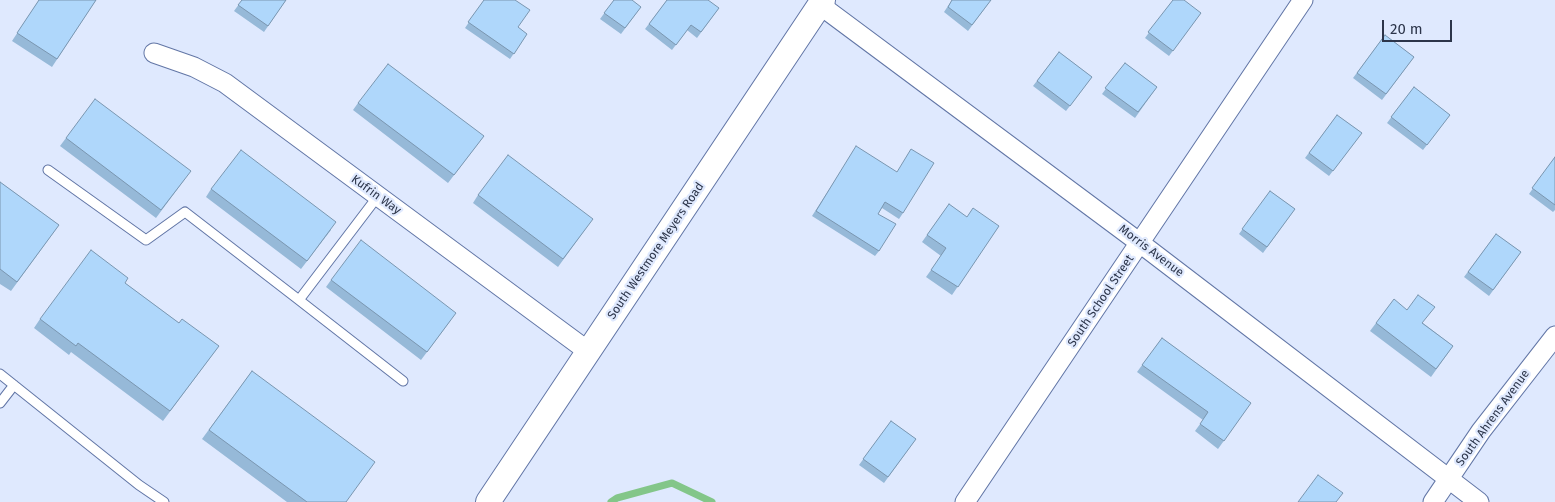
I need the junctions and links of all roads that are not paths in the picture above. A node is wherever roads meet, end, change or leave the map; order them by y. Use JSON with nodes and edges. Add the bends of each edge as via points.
{"nodes":[{"id":1,"x":1303,"y":0,"type":"edge"},
{"id":2,"x":821,"y":3,"type":"edge"},
{"id":3,"x":154,"y":53,"type":"dead end"},
{"id":4,"x":48,"y":170,"type":"dead end"},
{"id":5,"x":378,"y":196,"type":"junction"},
{"id":6,"x":1140,"y":242,"type":"junction"},
{"id":7,"x":299,"y":300,"type":"junction"},
{"id":8,"x":1555,"y":336,"type":"edge"},
{"id":9,"x":589,"y":352,"type":"junction"},
{"id":10,"x":0,"y":374,"type":"edge"},
{"id":11,"x":403,"y":381,"type":"dead end"},
{"id":12,"x":14,"y":385,"type":"junction"},
{"id":13,"x":0,"y":403,"type":"edge"},
{"id":14,"x":1449,"y":480,"type":"junction"},
{"id":15,"x":164,"y":502,"type":"edge"},
{"id":16,"x":488,"y":502,"type":"edge"},
{"id":17,"x":965,"y":502,"type":"edge"},
{"id":18,"x":1433,"y":502,"type":"edge"},
{"id":19,"x":1478,"y":502,"type":"edge"}],
"edges":[{"from":1,"to":6,"type":"street","name":"South School Street"},
{"from":2,"to":6,"type":"street","name":"Morris Avenue"},
{"from":2,"to":9,"type":"street","name":"South Westmore Meyers Road"},
{"from":3,"to":5,"type":"street","name":"Kufrin Way","via":[[194,66],[226,84]]},
{"from":4,"to":7,"type":"lane","via":[[146,240],[185,212]]},
{"from":5,"to":7,"type":"lane"},
{"from":5,"to":9,"type":"street","name":"Kufrin Way"},
{"from":6,"to":14,"type":"street","name":"Morris Avenue"},
{"from":6,"to":17,"type":"street","name":"South School Street"},
{"from":7,"to":11,"type":"lane"},
{"from":8,"to":14,"type":"street","name":"South Ahrens Avenue","via":[[1481,431]]},
{"from":9,"to":16,"type":"street","name":"South Westmore Meyers Road"},
{"from":10,"to":12,"type":"lane"},
{"from":12,"to":13,"type":"lane"},
{"from":12,"to":15,"type":"lane"},
{"from":14,"to":18,"type":"street","name":"South Ahrens Avenue"},
{"from":14,"to":19,"type":"street","name":"Morris Avenue"}]}
